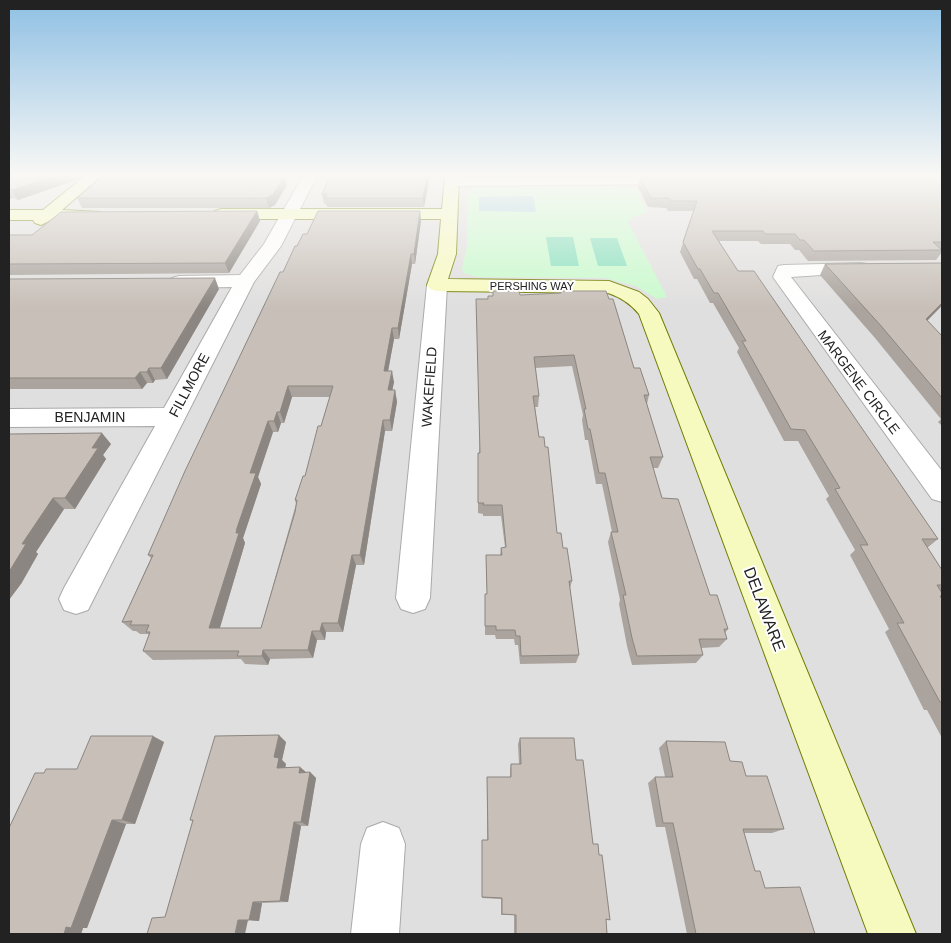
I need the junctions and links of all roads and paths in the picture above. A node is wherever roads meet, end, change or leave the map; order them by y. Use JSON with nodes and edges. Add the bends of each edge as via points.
{"nodes":[{"id":1,"x":41,"y":220,"type":"edge"},
{"id":2,"x":264,"y":220,"type":"edge"},
{"id":3,"x":285,"y":222,"type":"junction"},
{"id":4,"x":449,"y":222,"type":"joint"},
{"id":5,"x":9,"y":229,"type":"edge"},
{"id":6,"x":29,"y":229,"type":"junction"},
{"id":7,"x":106,"y":229,"type":"edge"},
{"id":8,"x":213,"y":229,"type":"edge"},
{"id":9,"x":882,"y":268,"type":"edge"},
{"id":10,"x":157,"y":282,"type":"edge"},
{"id":11,"x":246,"y":282,"type":"junction"},
{"id":12,"x":437,"y":285,"type":"junction"},
{"id":13,"x":627,"y":292,"type":"joint"},
{"id":14,"x":172,"y":417,"type":"junction"},
{"id":15,"x":9,"y":418,"type":"edge"},
{"id":16,"x":942,"y":492,"type":"edge"},
{"id":17,"x":413,"y":598,"type":"dead end"},
{"id":18,"x":76,"y":599,"type":"dead end"},
{"id":19,"x":383,"y":844,"type":"dead end"},
{"id":20,"x":375,"y":934,"type":"edge"},
{"id":21,"x":892,"y":934,"type":"edge"}],
"edges":[{"from":1,"to":6,"type":"street"},
{"from":2,"to":3,"type":"street"},
{"from":3,"to":4,"type":"street"},
{"from":3,"to":8,"type":"street"},
{"from":3,"to":11,"type":"street","name":"FILLMORE"},
{"from":4,"to":12,"type":"street","name":"WAKEFIELD","via":[[447,254]]},
{"from":5,"to":6,"type":"street"},
{"from":6,"to":7,"type":"street"},
{"from":9,"to":16,"type":"street","name":"MARGENE CIRCLE","via":[[798,268],[784,270],[782,277]]},
{"from":10,"to":11,"type":"street"},
{"from":11,"to":14,"type":"street","name":"FILLMORE"},
{"from":12,"to":13,"type":"street","name":"PERSHING WAY","via":[[609,287]]},
{"from":12,"to":17,"type":"street","name":"WAKEFIELD"},
{"from":13,"to":21,"type":"street","name":"DELAWARE","via":[[649,313]]},
{"from":14,"to":15,"type":"street","name":"BENJAMIN"},
{"from":14,"to":18,"type":"street","name":"FILLMORE"},
{"from":19,"to":20,"type":"street"}]}
